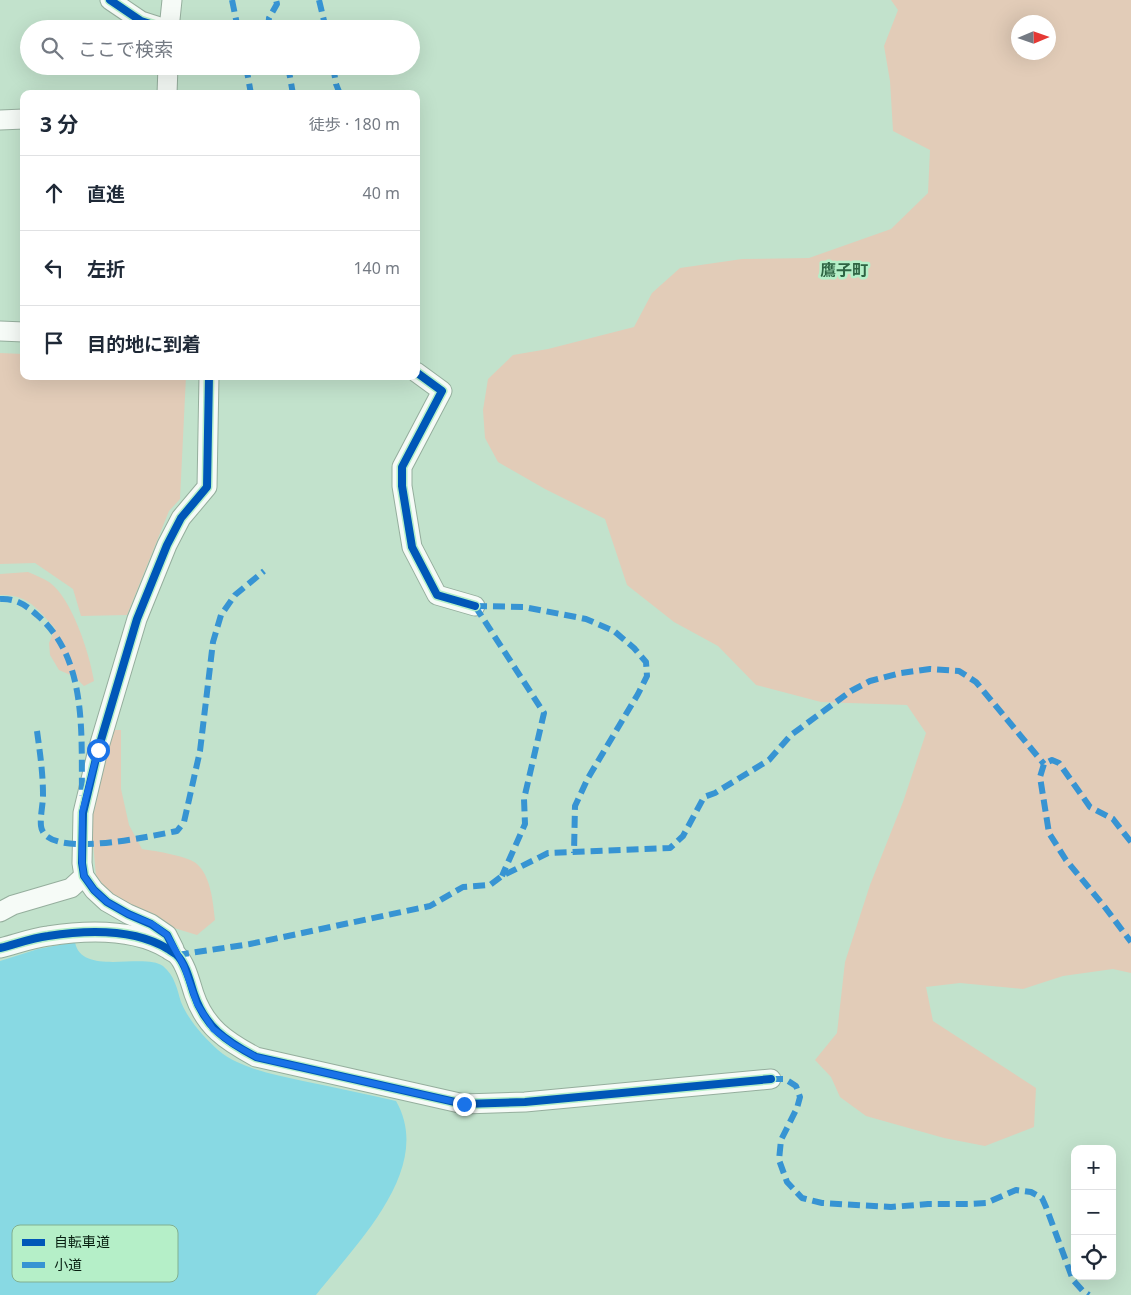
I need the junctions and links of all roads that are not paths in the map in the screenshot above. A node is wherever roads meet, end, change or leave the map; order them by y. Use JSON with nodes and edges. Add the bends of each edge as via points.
{"nodes":[{"id":1,"x":110,"y":0,"type":"edge"},
{"id":2,"x":172,"y":0,"type":"edge"},
{"id":3,"x":140,"y":20,"type":"edge"},
{"id":4,"x":169,"y":20,"type":"edge"},
{"id":5,"x":168,"y":75,"type":"edge"},
{"id":6,"x":167,"y":90,"type":"edge"},
{"id":7,"x":20,"y":119,"type":"edge"},
{"id":8,"x":0,"y":120,"type":"edge"},
{"id":9,"x":0,"y":331,"type":"edge"},
{"id":10,"x":20,"y":332,"type":"edge"},
{"id":11,"x":420,"y":375,"type":"edge"},
{"id":12,"x":209,"y":380,"type":"edge"},
{"id":13,"x":475,"y":606,"type":"dead end"},
{"id":14,"x":84,"y":876,"type":"junction"},
{"id":15,"x":0,"y":912,"type":"edge"},
{"id":16,"x":0,"y":948,"type":"edge"},
{"id":17,"x":178,"y":955,"type":"junction"},
{"id":18,"x":771,"y":1079,"type":"dead end"}],
"edges":[{"from":1,"to":3,"type":"street"},
{"from":2,"to":4,"type":"street"},
{"from":5,"to":6,"type":"street"},
{"from":7,"to":8,"type":"street"},
{"from":9,"to":10,"type":"street"},
{"from":11,"to":13,"type":"street","via":[[442,391],[402,466],[412,547],[438,595]]},
{"from":12,"to":14,"type":"street","via":[[207,487],[180,518],[167,545],[122,664],[82,813]]},
{"from":14,"to":15,"type":"street","via":[[71,888]]},
{"from":14,"to":17,"type":"street","via":[[107,902],[167,935]]},
{"from":16,"to":17,"type":"street","via":[[48,936],[121,933],[158,944]]},
{"from":17,"to":18,"type":"street","via":[[197,1004],[213,1029],[256,1057],[464,1104],[525,1102]]}]}
